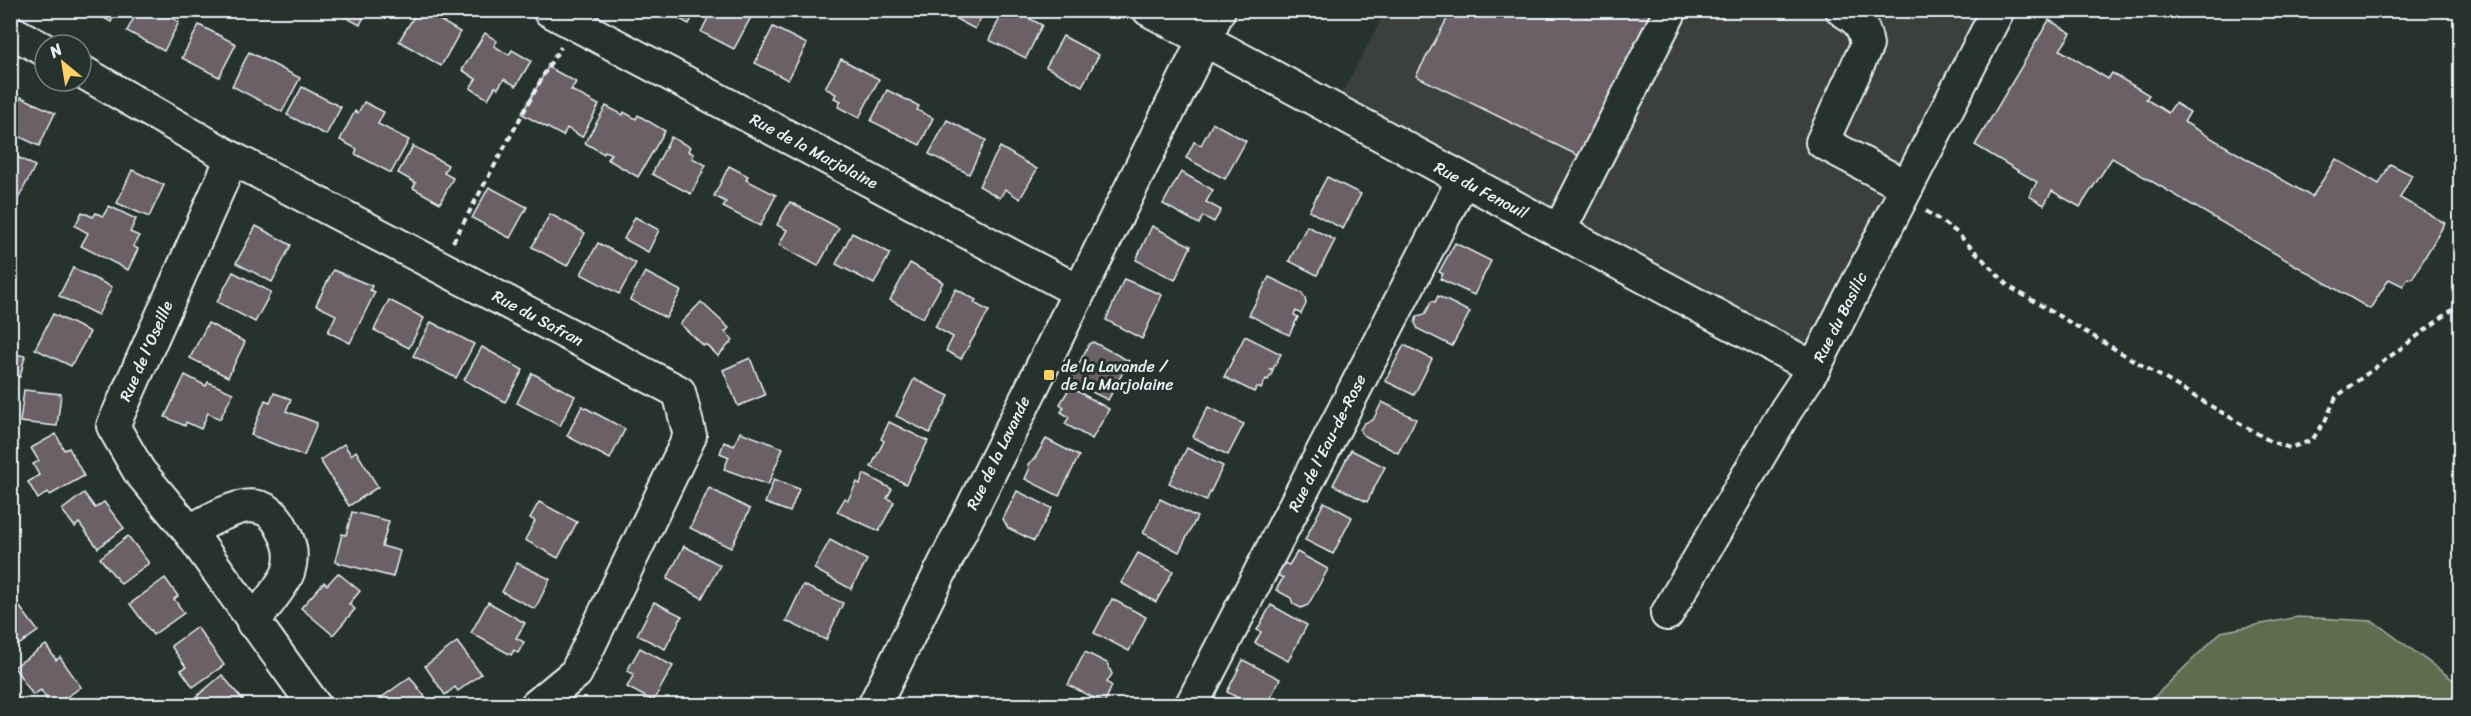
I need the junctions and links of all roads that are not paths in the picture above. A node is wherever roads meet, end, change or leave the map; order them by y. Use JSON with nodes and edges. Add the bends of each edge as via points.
{"nodes":[{"id":1,"x":18,"y":10,"type":"edge"},
{"id":2,"x":1149,"y":10,"type":"edge"},
{"id":3,"x":1219,"y":10,"type":"edge"},
{"id":4,"x":1671,"y":10,"type":"edge"},
{"id":5,"x":1842,"y":10,"type":"edge"},
{"id":6,"x":1998,"y":10,"type":"edge"},
{"id":7,"x":562,"y":17,"type":"edge"},
{"id":8,"x":10,"y":21,"type":"edge"},
{"id":9,"x":10,"y":31,"type":"edge"},
{"id":10,"x":1204,"y":40,"type":"junction"},
{"id":11,"x":33,"y":43,"type":"edge"},
{"id":12,"x":93,"y":78,"type":"edge"},
{"id":13,"x":232,"y":158,"type":"junction"},
{"id":14,"x":1463,"y":180,"type":"junction"},
{"id":15,"x":1905,"y":191,"type":"junction"},
{"id":16,"x":1559,"y":231,"type":"junction"},
{"id":17,"x":1078,"y":291,"type":"junction"},
{"id":18,"x":1814,"y":368,"type":"junction"},
{"id":19,"x":189,"y":531,"type":"junction"},
{"id":20,"x":1667,"y":614,"type":"dead end"},
{"id":21,"x":253,"y":623,"type":"junction"},
{"id":22,"x":315,"y":705,"type":"edge"},
{"id":23,"x":536,"y":705,"type":"edge"},
{"id":24,"x":874,"y":705,"type":"edge"},
{"id":25,"x":1191,"y":705,"type":"edge"}],
"edges":[{"from":1,"to":8,"type":"street"},
{"from":2,"to":10,"type":"street","name":"Rue du Fenouil"},
{"from":3,"to":10,"type":"street","name":"Rue de la Lavande"},
{"from":4,"to":16,"type":"street"},
{"from":5,"to":15,"type":"street","via":[[1865,30],[1867,45],[1822,142]]},
{"from":6,"to":15,"type":"street","name":"Rue du Basilic"},
{"from":7,"to":17,"type":"street","name":"Rue de la Marjolaine"},
{"from":9,"to":11,"type":"street"},
{"from":10,"to":14,"type":"street","name":"Rue du Fenouil"},
{"from":10,"to":17,"type":"street","name":"Rue de la Lavande"},
{"from":12,"to":13,"type":"street","name":"Rue du Safran"},
{"from":13,"to":19,"type":"street","name":"Rue de l'Oseille","via":[[113,426],[139,471]]},
{"from":13,"to":23,"type":"street","name":"Rue du Safran","via":[[679,392],[690,436],[576,673]]},
{"from":14,"to":16,"type":"street","name":"Rue du Fenouil"},
{"from":14,"to":25,"type":"street","name":"Rue de l'Eau-de-Rose"},
{"from":15,"to":18,"type":"street","name":"Rue du Basilic"},
{"from":16,"to":18,"type":"street","name":"Rue du Fenouil"},
{"from":17,"to":24,"type":"street","name":"Rue de la Lavande"},
{"from":18,"to":20,"type":"street","name":"Rue du Basilic"},
{"from":19,"to":21,"type":"street","name":"Rue de l'Oseille"},
{"from":19,"to":21,"type":"street","via":[[240,506],[262,507],[279,521],[291,546],[289,572]]},
{"from":21,"to":22,"type":"street","name":"Rue de l'Oseille"}]}
